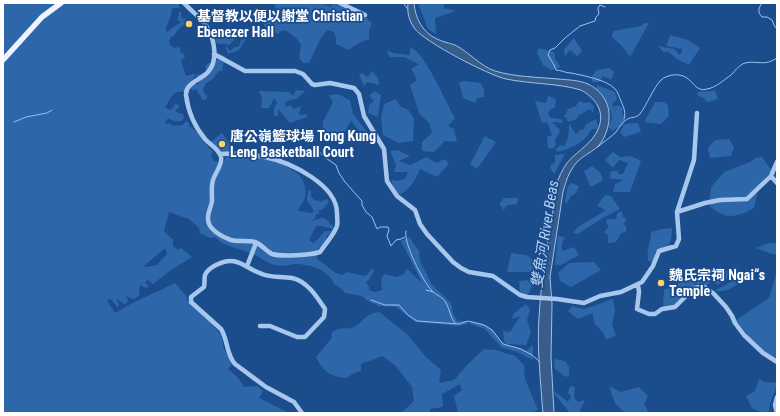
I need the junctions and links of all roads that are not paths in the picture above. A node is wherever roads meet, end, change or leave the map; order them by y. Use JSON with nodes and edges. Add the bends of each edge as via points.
{"nodes":[{"id":1,"x":61,"y":3,"type":"edge"},
{"id":2,"x":184,"y":3,"type":"edge"},
{"id":3,"x":340,"y":3,"type":"edge"},
{"id":4,"x":365,"y":15,"type":"dead end"},
{"id":5,"x":214,"y":54,"type":"junction"},
{"id":6,"x":3,"y":60,"type":"edge"},
{"id":7,"x":697,"y":113,"type":"dead end"},
{"id":8,"x":220,"y":154,"type":"junction"},
{"id":9,"x":777,"y":162,"type":"edge"},
{"id":10,"x":771,"y":176,"type":"junction"},
{"id":11,"x":777,"y":183,"type":"edge"},
{"id":12,"x":678,"y":212,"type":"junction"},
{"id":13,"x":256,"y":243,"type":"junction"},
{"id":14,"x":247,"y":266,"type":"junction"},
{"id":15,"x":638,"y":285,"type":"junction"},
{"id":16,"x":260,"y":326,"type":"dead end"},
{"id":17,"x":777,"y":362,"type":"edge"},
{"id":18,"x":777,"y":397,"type":"edge"},
{"id":19,"x":777,"y":412,"type":"edge"},
{"id":20,"x":302,"y":413,"type":"edge"}],
"edges":[{"from":1,"to":6,"type":"main road","via":[[42,17]]},
{"from":2,"to":5,"type":"street","via":[[208,29]]},
{"from":3,"to":4,"type":"street"},
{"from":5,"to":8,"type":"street","via":[[209,70],[188,87],[186,95],[198,128]]},
{"from":5,"to":15,"type":"street","via":[[245,71],[298,72],[315,85],[330,83],[354,88],[359,94],[364,116],[384,149],[388,181],[397,196],[415,210],[427,234],[461,268],[493,276],[523,296],[584,302]]},
{"from":7,"to":12,"type":"street","via":[[694,160]]},
{"from":8,"to":13,"type":"street","via":[[222,159],[213,182],[208,222],[214,230],[229,240]]},
{"from":8,"to":13,"type":"street","via":[[256,155],[291,165],[322,184],[337,205],[336,228],[320,252],[302,255],[274,254]]},
{"from":9,"to":10,"type":"street"},
{"from":10,"to":11,"type":"street"},
{"from":10,"to":12,"type":"street","via":[[748,199],[712,201]]},
{"from":12,"to":15,"type":"street","via":[[678,244],[659,251],[653,266]]},
{"from":13,"to":14,"type":"street"},
{"from":14,"to":16,"type":"street","via":[[266,276],[293,278],[314,292],[325,309],[324,318],[305,337],[297,337],[270,326]]},
{"from":14,"to":20,"type":"street","via":[[233,261],[214,266],[205,274],[204,287],[190,301],[221,329],[231,360],[235,364],[266,387],[294,403]]},
{"from":15,"to":17,"type":"street","via":[[637,309],[650,314],[662,309],[675,308],[694,288],[700,286],[709,290],[726,307],[744,335]]},
{"from":18,"to":19,"type":"street"}]}
